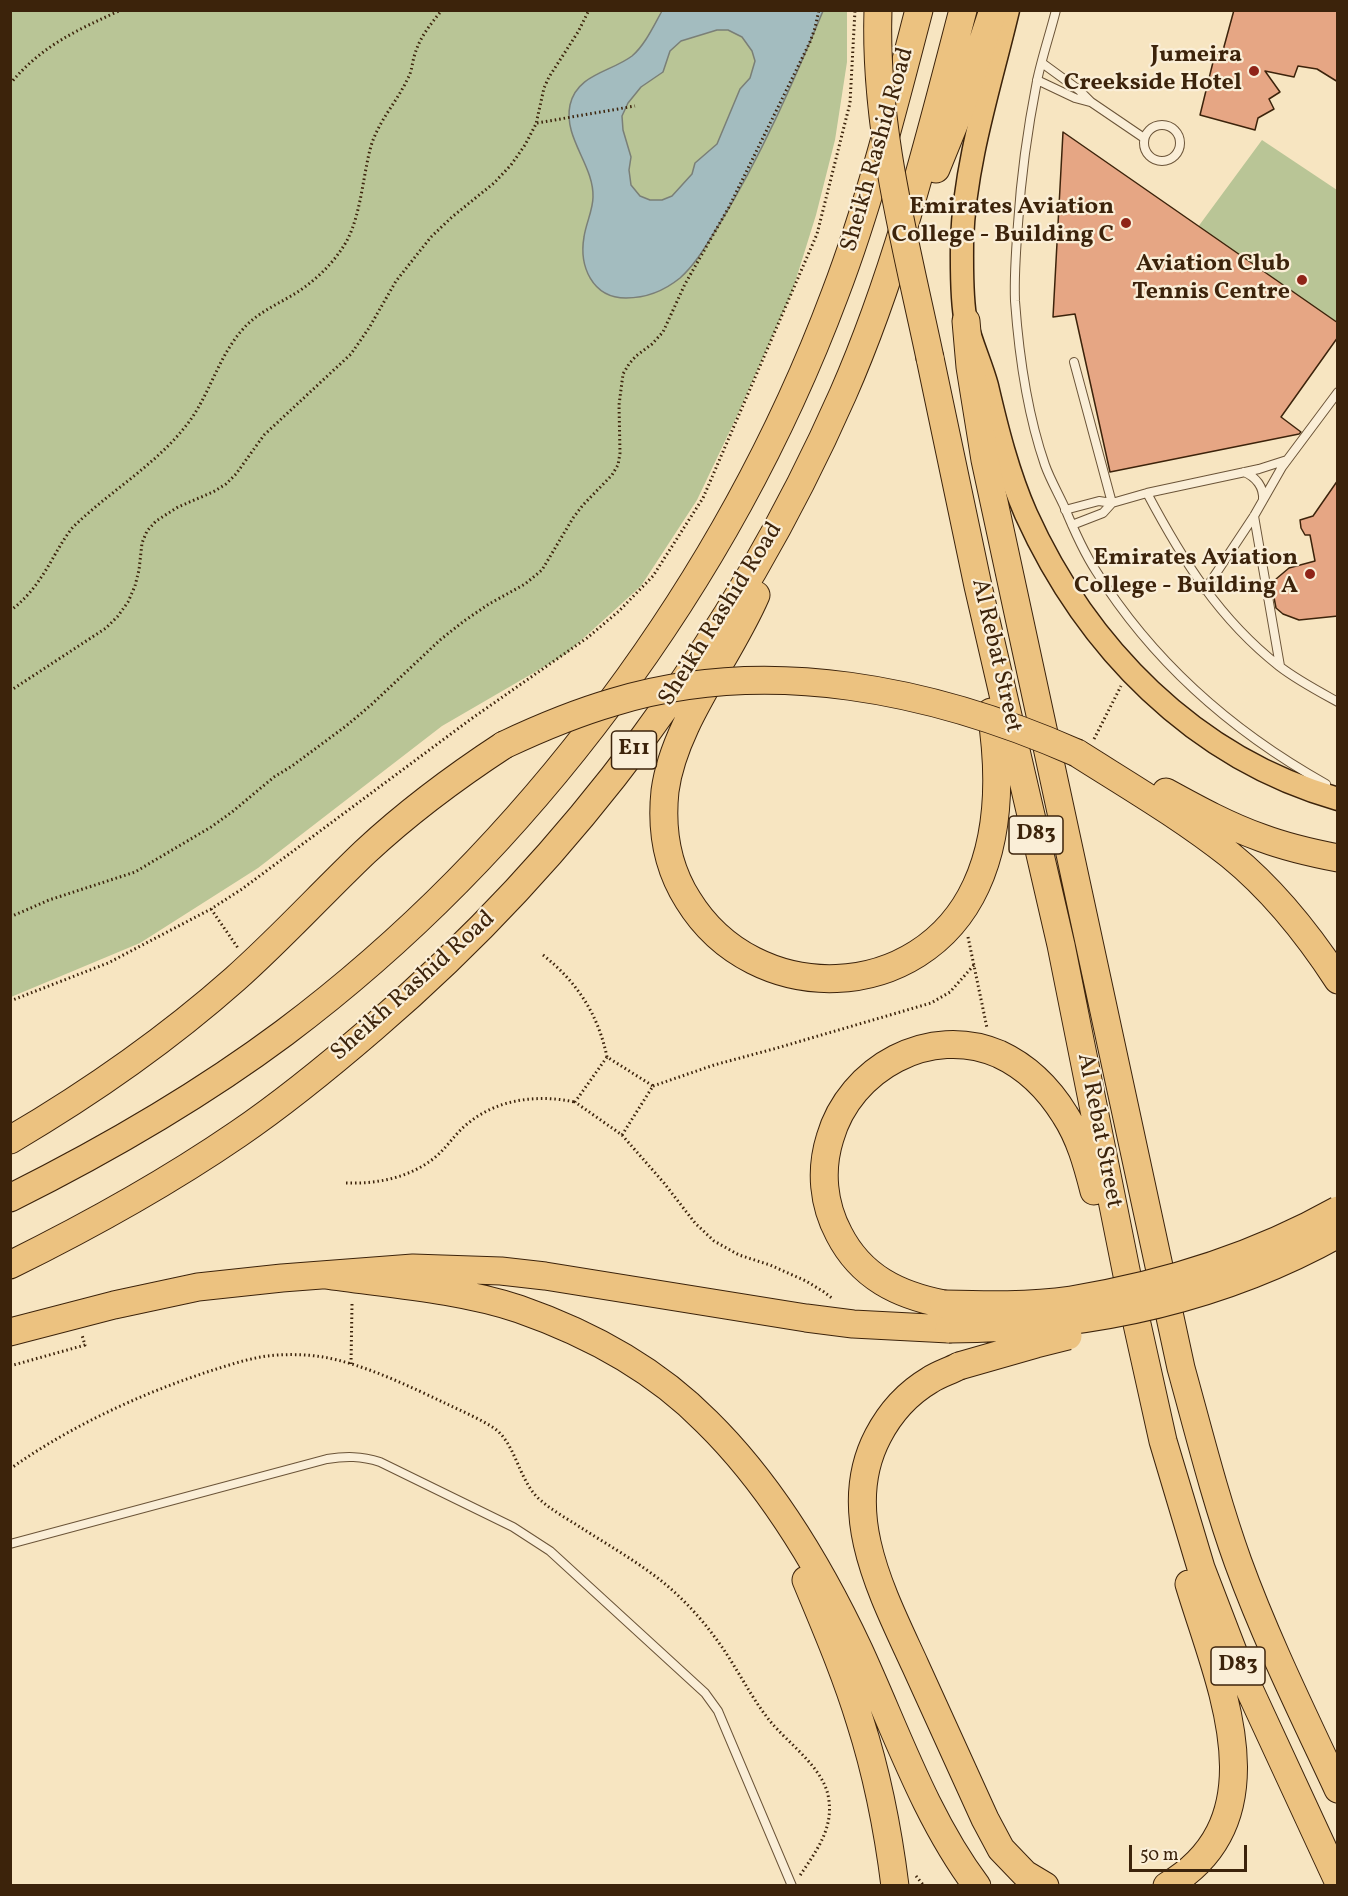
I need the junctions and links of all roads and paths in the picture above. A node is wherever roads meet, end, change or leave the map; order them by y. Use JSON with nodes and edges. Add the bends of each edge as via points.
{"nodes":[{"id":1,"x":121,"y":10,"type":"edge"},
{"id":2,"x":434,"y":10,"type":"edge"},
{"id":3,"x":589,"y":10,"type":"edge"},
{"id":4,"x":819,"y":10,"type":"edge"},
{"id":5,"x":855,"y":10,"type":"edge"},
{"id":6,"x":878,"y":10,"type":"edge"},
{"id":7,"x":919,"y":10,"type":"edge"},
{"id":8,"x":963,"y":10,"type":"edge"},
{"id":9,"x":993,"y":10,"type":"edge"},
{"id":10,"x":1008,"y":10,"type":"edge"},
{"id":11,"x":1056,"y":10,"type":"edge"},
{"id":12,"x":442,"y":11,"type":"edge"},
{"id":13,"x":1042,"y":63,"type":"junction"},
{"id":14,"x":1038,"y":80,"type":"junction"},
{"id":15,"x":10,"y":84,"type":"edge"},
{"id":16,"x":1091,"y":102,"type":"junction"},
{"id":17,"x":635,"y":106,"type":"dead end"},
{"id":18,"x":536,"y":123,"type":"junction"},
{"id":19,"x":1144,"y":138,"type":"junction"},
{"id":20,"x":899,"y":243,"type":"junction"},
{"id":21,"x":966,"y":321,"type":"junction"},
{"id":22,"x":1074,"y":362,"type":"dead end"},
{"id":23,"x":1338,"y":392,"type":"edge"},
{"id":24,"x":1335,"y":401,"type":"edge"},
{"id":25,"x":1288,"y":459,"type":"junction"},
{"id":26,"x":1243,"y":472,"type":"junction"},
{"id":27,"x":1147,"y":493,"type":"junction"},
{"id":28,"x":1262,"y":501,"type":"junction"},
{"id":29,"x":1112,"y":503,"type":"junction"},
{"id":30,"x":1065,"y":510,"type":"junction"},
{"id":31,"x":1254,"y":516,"type":"junction"},
{"id":32,"x":1072,"y":525,"type":"junction"},
{"id":33,"x":774,"y":534,"type":"junction"},
{"id":34,"x":978,"y":586,"type":"junction"},
{"id":35,"x":1205,"y":590,"type":"junction"},
{"id":36,"x":10,"y":611,"type":"edge"},
{"id":37,"x":1280,"y":666,"type":"junction"},
{"id":38,"x":10,"y":691,"type":"edge"},
{"id":39,"x":1114,"y":698,"type":"dead end"},
{"id":40,"x":1338,"y":702,"type":"edge"},
{"id":41,"x":1084,"y":749,"type":"junction"},
{"id":42,"x":1338,"y":791,"type":"edge"},
{"id":43,"x":1338,"y":799,"type":"edge"},
{"id":44,"x":1338,"y":858,"type":"edge"},
{"id":45,"x":211,"y":909,"type":"junction"},
{"id":46,"x":963,"y":909,"type":"junction"},
{"id":47,"x":10,"y":916,"type":"edge"},
{"id":48,"x":238,"y":948,"type":"dead end"},
{"id":49,"x":543,"y":955,"type":"dead end"},
{"id":50,"x":974,"y":965,"type":"junction"},
{"id":51,"x":1338,"y":980,"type":"edge"},
{"id":52,"x":10,"y":1001,"type":"edge"},
{"id":53,"x":992,"y":1052,"type":"junction"},
{"id":54,"x":607,"y":1057,"type":"junction"},
{"id":55,"x":653,"y":1086,"type":"junction"},
{"id":56,"x":575,"y":1102,"type":"junction"},
{"id":57,"x":622,"y":1135,"type":"junction"},
{"id":58,"x":10,"y":1140,"type":"edge"},
{"id":59,"x":345,"y":1183,"type":"dead end"},
{"id":60,"x":10,"y":1198,"type":"edge"},
{"id":61,"x":1338,"y":1210,"type":"edge"},
{"id":62,"x":1338,"y":1234,"type":"edge"},
{"id":63,"x":10,"y":1266,"type":"edge"},
{"id":64,"x":325,"y":1275,"type":"junction"},
{"id":65,"x":1192,"y":1296,"type":"junction"},
{"id":66,"x":352,"y":1304,"type":"dead end"},
{"id":67,"x":1135,"y":1315,"type":"junction"},
{"id":68,"x":946,"y":1316,"type":"junction"},
{"id":69,"x":853,"y":1324,"type":"junction"},
{"id":70,"x":10,"y":1332,"type":"edge"},
{"id":71,"x":82,"y":1335,"type":"dead end"},
{"id":72,"x":351,"y":1364,"type":"dead end"},
{"id":73,"x":10,"y":1365,"type":"edge"},
{"id":74,"x":1163,"y":1441,"type":"junction"},
{"id":75,"x":776,"y":1507,"type":"junction"},
{"id":76,"x":10,"y":1544,"type":"edge"},
{"id":77,"x":1338,"y":1788,"type":"edge"},
{"id":78,"x":1338,"y":1881,"type":"edge"},
{"id":79,"x":792,"y":1886,"type":"edge"},
{"id":80,"x":895,"y":1886,"type":"edge"},
{"id":81,"x":977,"y":1886,"type":"edge"},
{"id":82,"x":1045,"y":1886,"type":"edge"},
{"id":83,"x":1167,"y":1886,"type":"edge"}],
"edges":[{"from":1,"to":15,"type":"path","via":[[51,46]]},
{"from":2,"to":12,"type":"path"},
{"from":3,"to":18,"type":"path","via":[[549,77]]},
{"from":4,"to":47,"type":"path","via":[[810,42],[663,332],[628,364],[623,374],[618,465],[573,518],[542,570],[464,621],[346,726],[212,827],[135,872]]},
{"from":5,"to":45,"type":"path","via":[[850,103],[817,234],[703,498],[653,576],[587,638]]},
{"from":6,"to":34,"type":"highway","name":"Al Rebat Street","number":"D83","bridge":true,"via":[[879,76],[892,181]]},
{"from":7,"to":60,"type":"highway","name":"Sheikh Rashid Road","number":"E11","via":[[860,224],[806,366],[713,549],[617,694],[571,754],[478,860],[336,991],[286,1032],[179,1105]]},
{"from":8,"to":20,"type":"highway","name":"Sheikh Rashid Road","number":"E11"},
{"from":9,"to":20,"type":"highway","via":[[947,144]]},
{"from":10,"to":21,"type":"main road","via":[[965,200]]},
{"from":11,"to":13,"type":"lane"},
{"from":12,"to":36,"type":"path","via":[[424,32],[408,79],[379,124],[351,232],[342,250],[312,281],[256,316],[243,329],[188,425],[159,455],[73,527],[40,580]]},
{"from":13,"to":14,"type":"lane"},
{"from":13,"to":16,"type":"lane"},
{"from":14,"to":16,"type":"lane"},
{"from":14,"to":30,"type":"lane","via":[[1019,207],[1015,299],[1025,386],[1034,425]]},
{"from":16,"to":19,"type":"lane"},
{"from":17,"to":18,"type":"path"},
{"from":18,"to":38,"type":"path","via":[[525,145],[495,183],[445,224],[412,260],[351,354],[264,435],[226,484],[172,510],[147,531],[135,586],[118,616],[106,628]]},
{"from":19,"to":19,"type":"lane","via":[[1145,150],[1158,161],[1175,156],[1180,145],[1178,133],[1162,124],[1151,128]]},
{"from":20,"to":33,"type":"highway","name":"Sheikh Rashid Road","number":"E11","via":[[843,393]]},
{"from":21,"to":43,"type":"main road","via":[[1025,512],[1070,596],[1098,635],[1170,709],[1215,741],[1262,769]]},
{"from":21,"to":77,"type":"highway","name":"Al Rebat Street","number":"D83","via":[[985,460],[1181,1368],[1238,1562],[1274,1652]]},
{"from":22,"to":29,"type":"lane"},
{"from":23,"to":24,"type":"lane"},
{"from":24,"to":25,"type":"lane"},
{"from":25,"to":26,"type":"lane"},
{"from":25,"to":28,"type":"lane"},
{"from":26,"to":27,"type":"lane"},
{"from":26,"to":28,"type":"lane","via":[[1259,483]]},
{"from":27,"to":29,"type":"lane"},
{"from":27,"to":35,"type":"lane"},
{"from":28,"to":31,"type":"lane"},
{"from":29,"to":30,"type":"lane","via":[[1099,501]]},
{"from":29,"to":32,"type":"lane","via":[[1103,513]]},
{"from":30,"to":32,"type":"lane"},
{"from":31,"to":35,"type":"lane"},
{"from":31,"to":37,"type":"lane"},
{"from":32,"to":42,"type":"lane","via":[[1095,570],[1168,665],[1259,743]]},
{"from":33,"to":46,"type":"highway","via":[[746,617],[693,712],[665,789],[665,841],[682,890],[712,932],[732,949],[779,972],[830,980],[881,971],[905,961],[946,930]]},
{"from":33,"to":63,"type":"highway","name":"Sheikh Rashid Road","number":"E11","via":[[733,606],[644,738],[543,861],[449,960],[347,1050],[239,1133],[123,1206]]},
{"from":34,"to":46,"type":"highway","via":[[978,638],[996,746],[997,777],[985,863]]},
{"from":34,"to":67,"type":"highway","name":"Al Rebat Street","number":"D83","via":[[1061,945]]},
{"from":35,"to":37,"type":"lane"},
{"from":37,"to":40,"type":"lane"},
{"from":39,"to":41,"type":"path"},
{"from":41,"to":44,"type":"highway","via":[[1221,821],[1305,852]]},
{"from":41,"to":51,"type":"highway","via":[[1231,856],[1275,898]]},
{"from":41,"to":58,"type":"highway","bridge":true,"via":[[946,706],[853,686],[793,681],[734,681],[674,688],[616,701],[559,720],[504,745],[431,795],[181,1025],[114,1075]]},
{"from":45,"to":48,"type":"path"},
{"from":45,"to":52,"type":"path","via":[[108,963]]},
{"from":46,"to":50,"type":"path"},
{"from":49,"to":54,"type":"path","via":[[570,979],[585,1000]]},
{"from":50,"to":53,"type":"path"},
{"from":50,"to":55,"type":"path","via":[[950,992],[931,1004]]},
{"from":53,"to":67,"type":"highway","via":[[1015,1062],[1043,1086],[1070,1123],[1082,1148],[1118,1279]]},
{"from":53,"to":68,"type":"highway","via":[[944,1045],[925,1047],[890,1060],[850,1097],[827,1147],[827,1204],[843,1242],[869,1273]]},
{"from":54,"to":55,"type":"path"},
{"from":54,"to":56,"type":"path"},
{"from":55,"to":57,"type":"path"},
{"from":56,"to":57,"type":"path"},
{"from":56,"to":59,"type":"path","via":[[543,1098],[498,1106],[464,1127],[420,1167],[377,1182]]},
{"from":57,"to":69,"type":"path","via":[[714,1241],[738,1255],[806,1281],[837,1303]]},
{"from":61,"to":68,"type":"highway","bridge":true,"via":[[1245,1253],[1150,1283],[1070,1300],[988,1305]]},
{"from":62,"to":65,"type":"highway","bridge":true,"via":[[1254,1274]]},
{"from":64,"to":69,"type":"highway","via":[[413,1268],[501,1271]]},
{"from":64,"to":70,"type":"highway","via":[[198,1287]]},
{"from":64,"to":75,"type":"highway","via":[[464,1295],[569,1328],[637,1366],[706,1421],[744,1462]]},
{"from":65,"to":68,"type":"highway","bridge":true,"via":[[1072,1321],[1000,1328]]},
{"from":65,"to":82,"type":"highway","bridge":true,"via":[[1135,1322],[1036,1344],[959,1366],[931,1379],[905,1398],[885,1422],[870,1450],[862,1480],[861,1512],[883,1595],[985,1819],[1002,1849],[1025,1874]]},
{"from":66,"to":72,"type":"path"},
{"from":67,"to":74,"type":"highway","name":"Al Rebat Street","number":"D83"},
{"from":68,"to":69,"type":"highway"},
{"from":71,"to":73,"type":"path","via":[[86,1345]]},
{"from":74,"to":78,"type":"highway","name":"Al Rebat Street","number":"D83","via":[[1231,1647]]},
{"from":74,"to":83,"type":"highway","via":[[1175,1533],[1225,1699],[1234,1758],[1233,1788],[1225,1821],[1208,1851]]},
{"from":75,"to":80,"type":"highway","via":[[860,1720],[889,1838]]},
{"from":75,"to":81,"type":"highway","via":[[830,1593],[940,1829]]},
{"from":76,"to":79,"type":"lane","via":[[327,1459],[353,1456],[380,1462],[532,1538],[567,1565],[705,1693],[717,1711]]}]}
